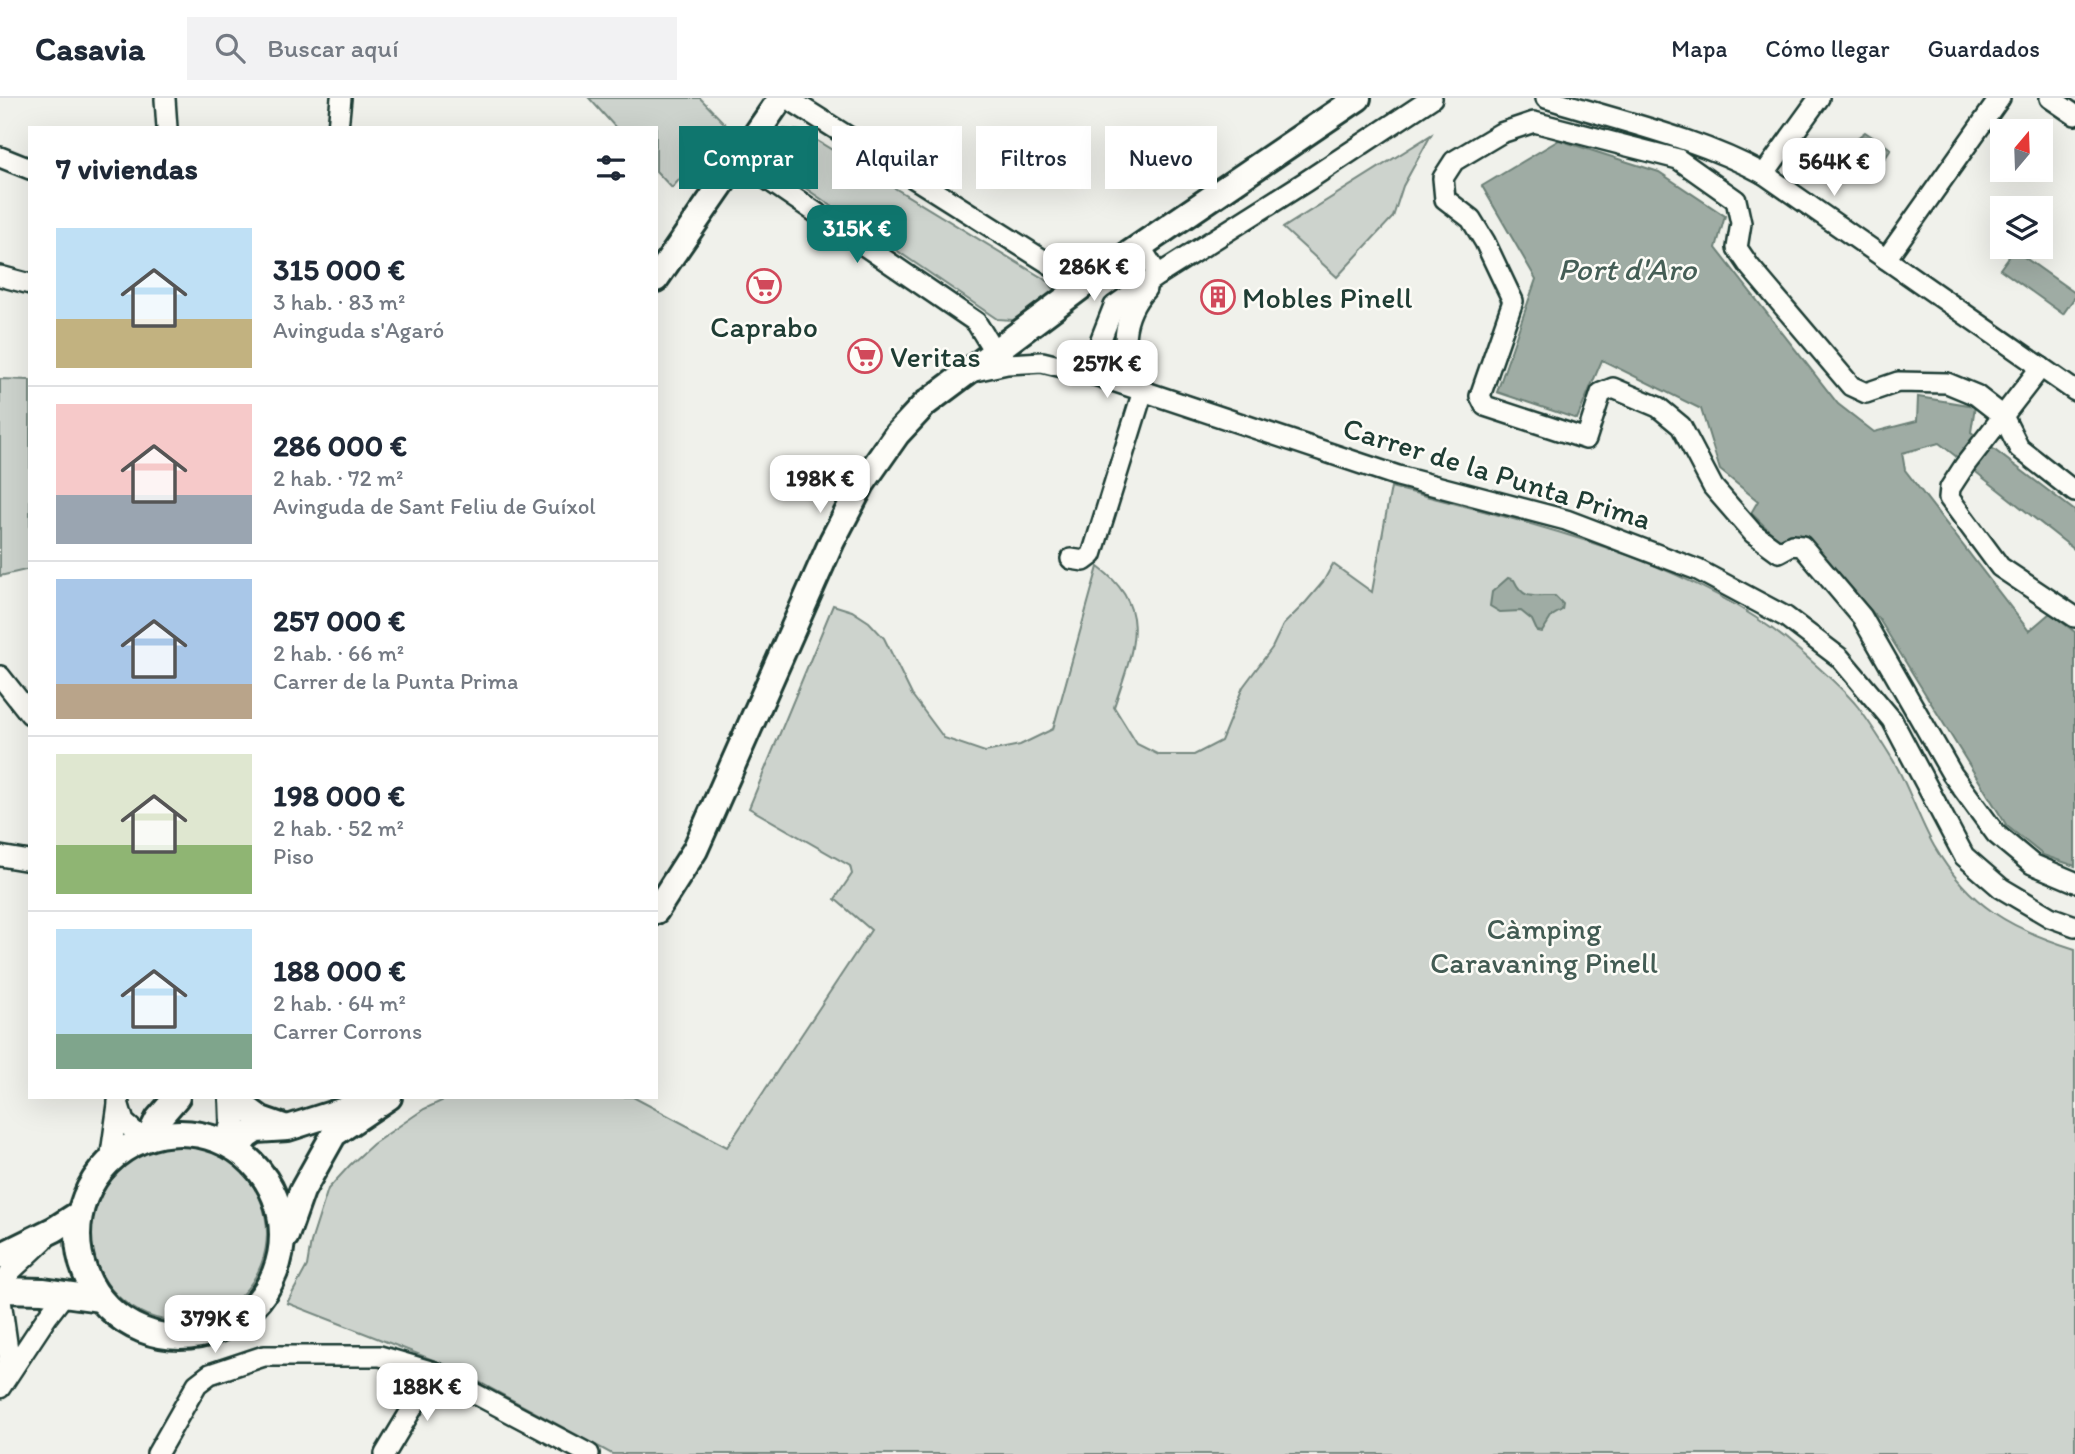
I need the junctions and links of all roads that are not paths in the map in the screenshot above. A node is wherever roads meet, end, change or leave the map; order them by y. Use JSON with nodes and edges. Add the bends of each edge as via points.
{"nodes":[{"id":1,"x":341,"y":98,"type":"edge"},
{"id":2,"x":781,"y":98,"type":"edge"},
{"id":3,"x":787,"y":98,"type":"edge"},
{"id":4,"x":1358,"y":98,"type":"edge"},
{"id":5,"x":1432,"y":98,"type":"edge"},
{"id":6,"x":1546,"y":98,"type":"edge"},
{"id":7,"x":1819,"y":98,"type":"edge"},
{"id":8,"x":2000,"y":98,"type":"edge"},
{"id":9,"x":2050,"y":98,"type":"edge"},
{"id":10,"x":165,"y":99,"type":"edge"},
{"id":11,"x":2075,"y":116,"type":"edge"},
{"id":12,"x":167,"y":126,"type":"edge"},
{"id":13,"x":338,"y":126,"type":"edge"},
{"id":14,"x":762,"y":126,"type":"edge"},
{"id":15,"x":0,"y":157,"type":"edge"},
{"id":16,"x":28,"y":168,"type":"edge"},
{"id":17,"x":1764,"y":174,"type":"junction"},
{"id":18,"x":719,"y":189,"type":"edge"},
{"id":19,"x":781,"y":189,"type":"edge"},
{"id":20,"x":1140,"y":246,"type":"junction"},
{"id":21,"x":1886,"y":259,"type":"junction"},
{"id":22,"x":0,"y":275,"type":"edge"},
{"id":23,"x":1158,"y":275,"type":"junction"},
{"id":24,"x":658,"y":276,"type":"edge"},
{"id":25,"x":28,"y":283,"type":"edge"},
{"id":26,"x":1083,"y":285,"type":"junction"},
{"id":27,"x":994,"y":351,"type":"junction"},
{"id":28,"x":2040,"y":366,"type":"junction"},
{"id":29,"x":965,"y":373,"type":"junction"},
{"id":30,"x":1095,"y":374,"type":"junction"},
{"id":31,"x":1137,"y":388,"type":"junction"},
{"id":32,"x":2075,"y":391,"type":"edge"},
{"id":33,"x":2003,"y":415,"type":"junction"},
{"id":34,"x":2075,"y":492,"type":"edge"},
{"id":35,"x":1071,"y":559,"type":"dead end"},
{"id":36,"x":2075,"y":617,"type":"edge"},
{"id":37,"x":0,"y":676,"type":"edge"},
{"id":38,"x":28,"y":711,"type":"edge"},
{"id":39,"x":0,"y":856,"type":"edge"},
{"id":40,"x":28,"y":860,"type":"edge"},
{"id":41,"x":2075,"y":882,"type":"edge"},
{"id":42,"x":658,"y":908,"type":"edge"},
{"id":43,"x":2075,"y":926,"type":"edge"},
{"id":44,"x":118,"y":1099,"type":"edge"},
{"id":45,"x":175,"y":1099,"type":"edge"},
{"id":46,"x":232,"y":1099,"type":"edge"},
{"id":47,"x":233,"y":1099,"type":"edge"},
{"id":48,"x":378,"y":1099,"type":"edge"},
{"id":49,"x":387,"y":1099,"type":"edge"},
{"id":50,"x":288,"y":1128,"type":"junction"},
{"id":51,"x":146,"y":1138,"type":"junction"},
{"id":52,"x":231,"y":1146,"type":"junction"},
{"id":53,"x":110,"y":1161,"type":"junction"},
{"id":54,"x":80,"y":1213,"type":"junction"},
{"id":55,"x":55,"y":1229,"type":"junction"},
{"id":56,"x":282,"y":1246,"type":"junction"},
{"id":57,"x":0,"y":1256,"type":"edge"},
{"id":58,"x":0,"y":1291,"type":"edge"},
{"id":59,"x":64,"y":1295,"type":"junction"},
{"id":60,"x":100,"y":1298,"type":"junction"},
{"id":61,"x":2,"y":1319,"type":"edge"},
{"id":62,"x":434,"y":1372,"type":"junction"},
{"id":63,"x":1,"y":1387,"type":"edge"},
{"id":64,"x":157,"y":1454,"type":"edge"},
{"id":65,"x":385,"y":1454,"type":"edge"},
{"id":66,"x":589,"y":1454,"type":"edge"}],
"edges":[{"from":1,"to":13,"type":"street"},
{"from":2,"to":14,"type":"main road"},
{"from":3,"to":26,"type":"street"},
{"from":4,"to":20,"type":"main road"},
{"from":5,"to":23,"type":"street"},
{"from":6,"to":17,"type":"street","via":[[1698,144]]},
{"from":7,"to":17,"type":"street"},
{"from":8,"to":21,"type":"street"},
{"from":9,"to":11,"type":"street"},
{"from":10,"to":12,"type":"street"},
{"from":15,"to":16,"type":"street"},
{"from":17,"to":21,"type":"street"},
{"from":18,"to":24,"type":"main road"},
{"from":19,"to":27,"type":"street","via":[[976,322]]},
{"from":20,"to":23,"type":"street"},
{"from":20,"to":26,"type":"main road"},
{"from":21,"to":28,"type":"street"},
{"from":22,"to":25,"type":"street"},
{"from":23,"to":30,"type":"street","via":[[1114,306],[1101,339]]},
{"from":23,"to":31,"type":"street","via":[[1138,298],[1126,326],[1123,351]]},
{"from":26,"to":27,"type":"main road"},
{"from":27,"to":29,"type":"main road"},
{"from":28,"to":32,"type":"street"},
{"from":28,"to":33,"type":"street"},
{"from":29,"to":30,"type":"street","name":"Carrer de la Punta Prima","via":[[1042,362]]},
{"from":29,"to":42,"type":"main road","via":[[925,404],[897,434],[862,484],[832,541],[695,850]]},
{"from":30,"to":31,"type":"street","name":"Carrer de la Punta Prima"},
{"from":31,"to":35,"type":"street","via":[[1092,555],[1084,561]]},
{"from":31,"to":43,"type":"street","name":"Carrer de la Punta Prima","via":[[1398,476],[1566,520],[1698,570],[1786,617],[1840,658],[1892,720],[1964,856],[2001,888],[2050,918]]},
{"from":33,"to":34,"type":"street","via":[[2019,448]]},
{"from":33,"to":36,"type":"street","via":[[1950,488],[1949,498],[2000,567]]},
{"from":33,"to":41,"type":"street","via":[[1976,395],[1947,383],[1898,382],[1866,393],[1851,386],[1737,247],[1741,223],[1736,200],[1678,159],[1534,122],[1501,133],[1454,161],[1443,178],[1445,199],[1471,219],[1513,301],[1480,396],[1485,406],[1586,439],[1601,393],[1613,388],[1658,407],[1681,426],[1713,487],[1753,533],[1780,552],[1792,545],[1802,546],[1862,617],[1952,774],[1996,834],[2032,864]]},
{"from":37,"to":38,"type":"street"},
{"from":39,"to":40,"type":"street"},
{"from":44,"to":51,"type":"street","via":[[124,1122]]},
{"from":44,"to":53,"type":"street"},
{"from":45,"to":51,"type":"main road"},
{"from":46,"to":52,"type":"main road"},
{"from":47,"to":50,"type":"main road","via":[[261,1119]]},
{"from":48,"to":50,"type":"main road"},
{"from":49,"to":56,"type":"main road","via":[[334,1133],[302,1191]]},
{"from":50,"to":52,"type":"main road","via":[[257,1130]]},
{"from":51,"to":52,"type":"main road","via":[[192,1133]]},
{"from":51,"to":53,"type":"main road"},
{"from":52,"to":56,"type":"main road","via":[[260,1170],[276,1197]]},
{"from":53,"to":54,"type":"main road","via":[[92,1183]]},
{"from":54,"to":55,"type":"main road"},
{"from":54,"to":60,"type":"main road","via":[[80,1255]]},
{"from":55,"to":57,"type":"main road"},
{"from":55,"to":58,"type":"street","via":[[11,1271]]},
{"from":56,"to":60,"type":"main road","via":[[274,1278],[262,1297],[239,1319],[209,1333],[176,1337],[144,1330],[125,1321]]},
{"from":58,"to":59,"type":"main road"},
{"from":58,"to":61,"type":"street"},
{"from":59,"to":60,"type":"main road"},
{"from":59,"to":63,"type":"street"},
{"from":61,"to":63,"type":"street","via":[[9,1357]]},
{"from":62,"to":64,"type":"street","via":[[380,1356],[264,1356],[210,1374],[197,1384]]},
{"from":62,"to":65,"type":"street"},
{"from":62,"to":66,"type":"street"}]}
